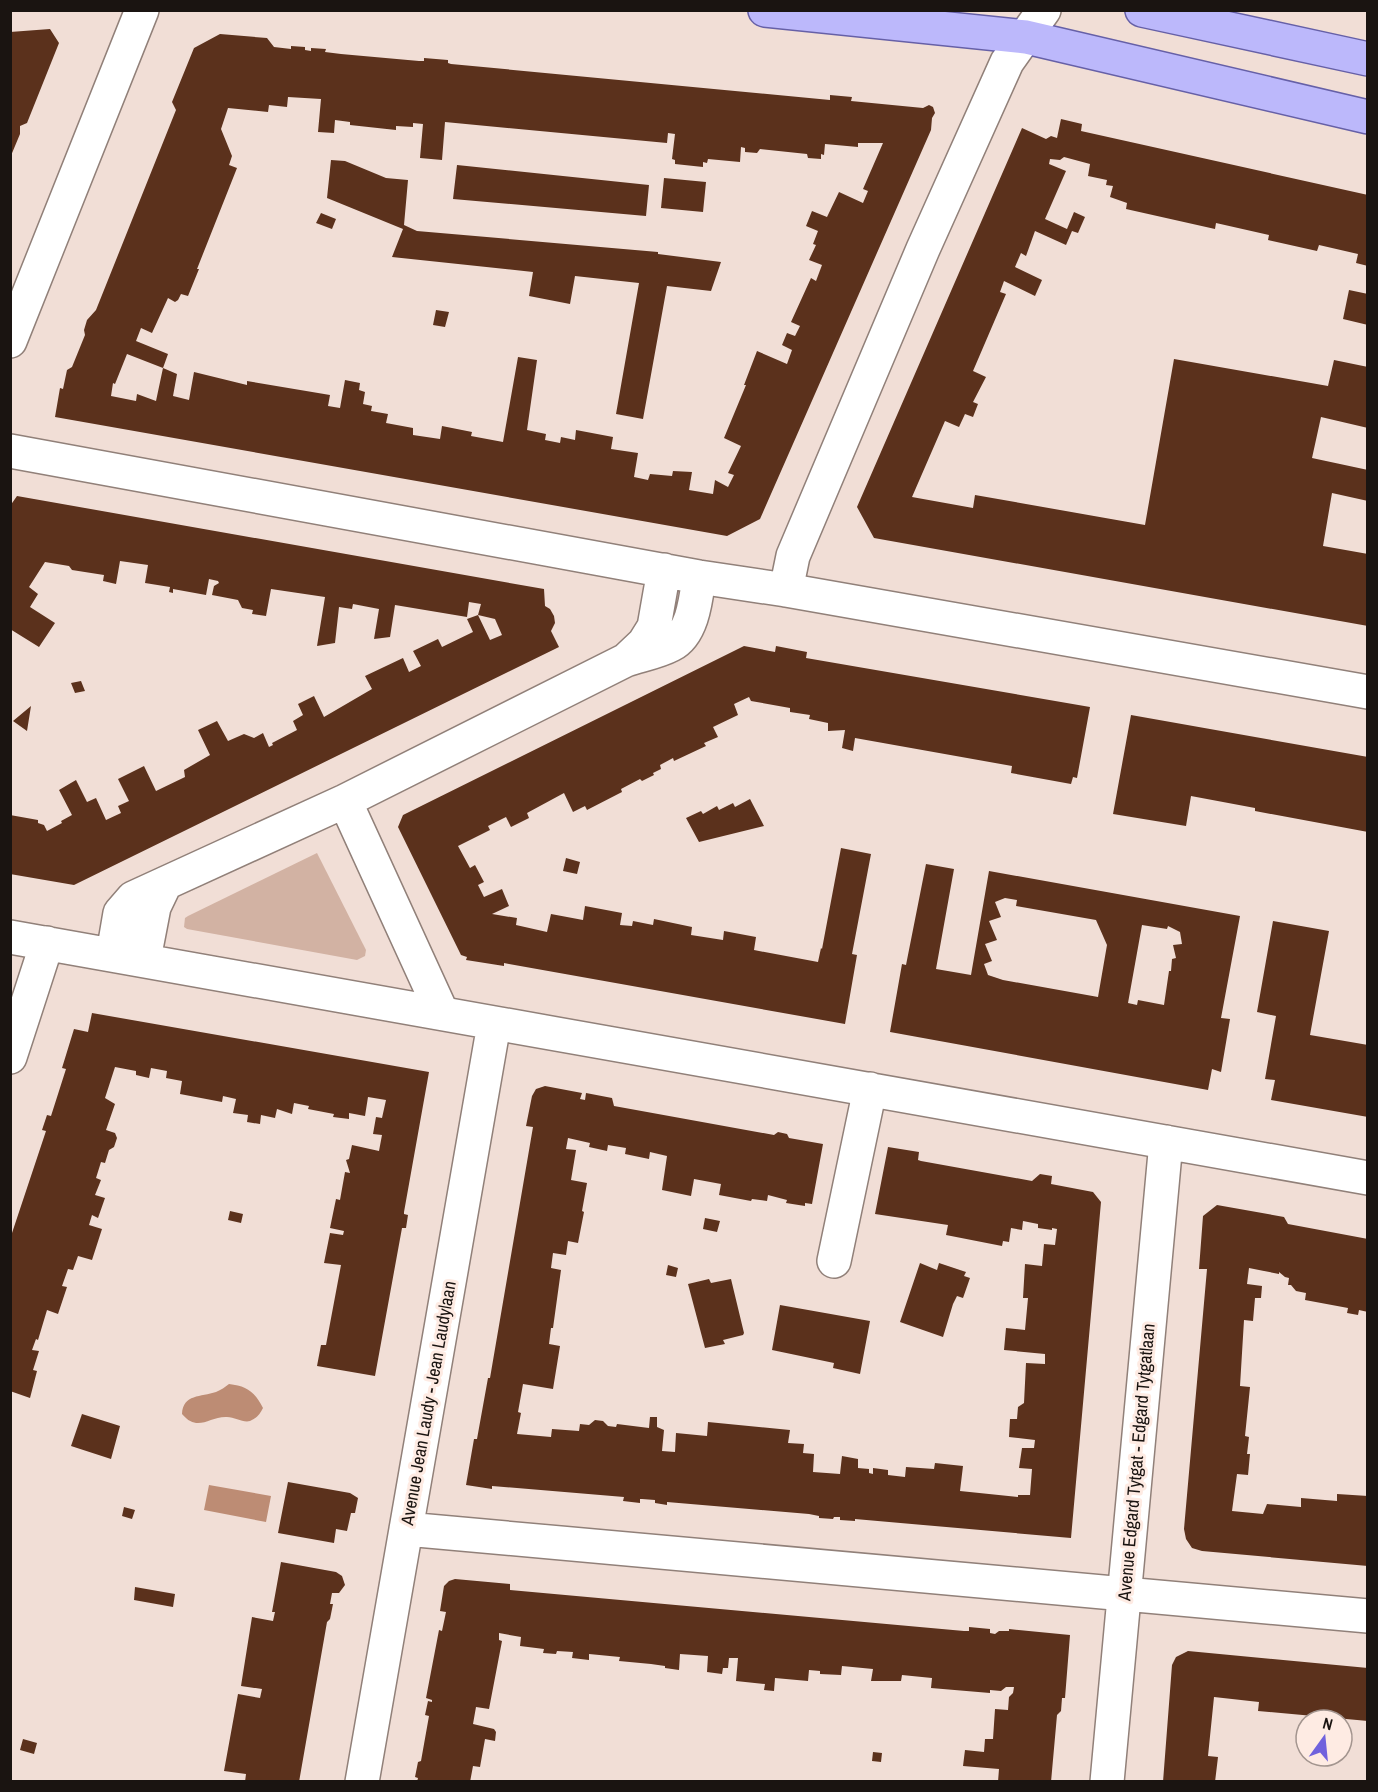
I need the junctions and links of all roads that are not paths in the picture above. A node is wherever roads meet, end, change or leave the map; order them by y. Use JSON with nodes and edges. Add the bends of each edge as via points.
{"nodes":[{"id":1,"x":142,"y":10,"type":"edge"},
{"id":2,"x":765,"y":10,"type":"edge"},
{"id":3,"x":1044,"y":10,"type":"edge"},
{"id":4,"x":1142,"y":10,"type":"edge"},
{"id":5,"x":1026,"y":37,"type":"junction"},
{"id":6,"x":1368,"y":59,"type":"edge"},
{"id":7,"x":1368,"y":117,"type":"edge"},
{"id":8,"x":10,"y":341,"type":"edge"},
{"id":9,"x":10,"y":451,"type":"edge"},
{"id":10,"x":664,"y":570,"type":"junction"},
{"id":11,"x":699,"y":577,"type":"junction"},
{"id":12,"x":786,"y":590,"type":"junction"},
{"id":13,"x":626,"y":660,"type":"junction"},
{"id":14,"x":1368,"y":692,"type":"edge"},
{"id":15,"x":345,"y":801,"type":"junction"},
{"id":16,"x":10,"y":937,"type":"edge"},
{"id":17,"x":47,"y":943,"type":"junction"},
{"id":18,"x":128,"y":957,"type":"junction"},
{"id":19,"x":442,"y":1013,"type":"junction"},
{"id":20,"x":494,"y":1024,"type":"junction"},
{"id":21,"x":10,"y":1057,"type":"edge"},
{"id":22,"x":870,"y":1089,"type":"junction"},
{"id":23,"x":1166,"y":1142,"type":"junction"},
{"id":24,"x":1368,"y":1178,"type":"edge"},
{"id":25,"x":834,"y":1261,"type":"dead end"},
{"id":26,"x":406,"y":1529,"type":"junction"},
{"id":27,"x":1124,"y":1593,"type":"junction"},
{"id":28,"x":1368,"y":1616,"type":"edge"},
{"id":29,"x":362,"y":1782,"type":"edge"},
{"id":30,"x":1107,"y":1782,"type":"edge"}],
"edges":[{"from":1,"to":8,"type":"street"},
{"from":2,"to":5,"type":"main road"},
{"from":3,"to":5,"type":"street"},
{"from":4,"to":6,"type":"main road"},
{"from":5,"to":7,"type":"main road"},
{"from":5,"to":12,"type":"street","via":[[1007,62],[923,249],[793,556]]},
{"from":9,"to":10,"type":"street"},
{"from":10,"to":11,"type":"street"},
{"from":10,"to":13,"type":"street","via":[[654,627],[645,643]]},
{"from":11,"to":12,"type":"street"},
{"from":11,"to":13,"type":"street","via":[[693,610],[684,632],[673,645]]},
{"from":12,"to":14,"type":"street"},
{"from":13,"to":15,"type":"street"},
{"from":15,"to":18,"type":"street","via":[[165,884]]},
{"from":15,"to":19,"type":"street"},
{"from":16,"to":17,"type":"street"},
{"from":17,"to":18,"type":"street"},
{"from":17,"to":21,"type":"street"},
{"from":18,"to":19,"type":"street"},
{"from":19,"to":20,"type":"street"},
{"from":20,"to":22,"type":"street"},
{"from":20,"to":26,"type":"street","name":"Avenue Jean Laudy - Jean Laudylaan"},
{"from":22,"to":23,"type":"street"},
{"from":22,"to":25,"type":"street"},
{"from":23,"to":24,"type":"street"},
{"from":23,"to":27,"type":"street","name":"Avenue Edgard Tytgat - Edgard Tytgatlaan"},
{"from":26,"to":27,"type":"street"},
{"from":26,"to":29,"type":"street","name":"Avenue Jean Laudy - Jean Laudylaan"},
{"from":27,"to":28,"type":"street"},
{"from":27,"to":30,"type":"street","name":"Avenue Edgard Tytgat - Edgard Tytgatlaan"}]}
